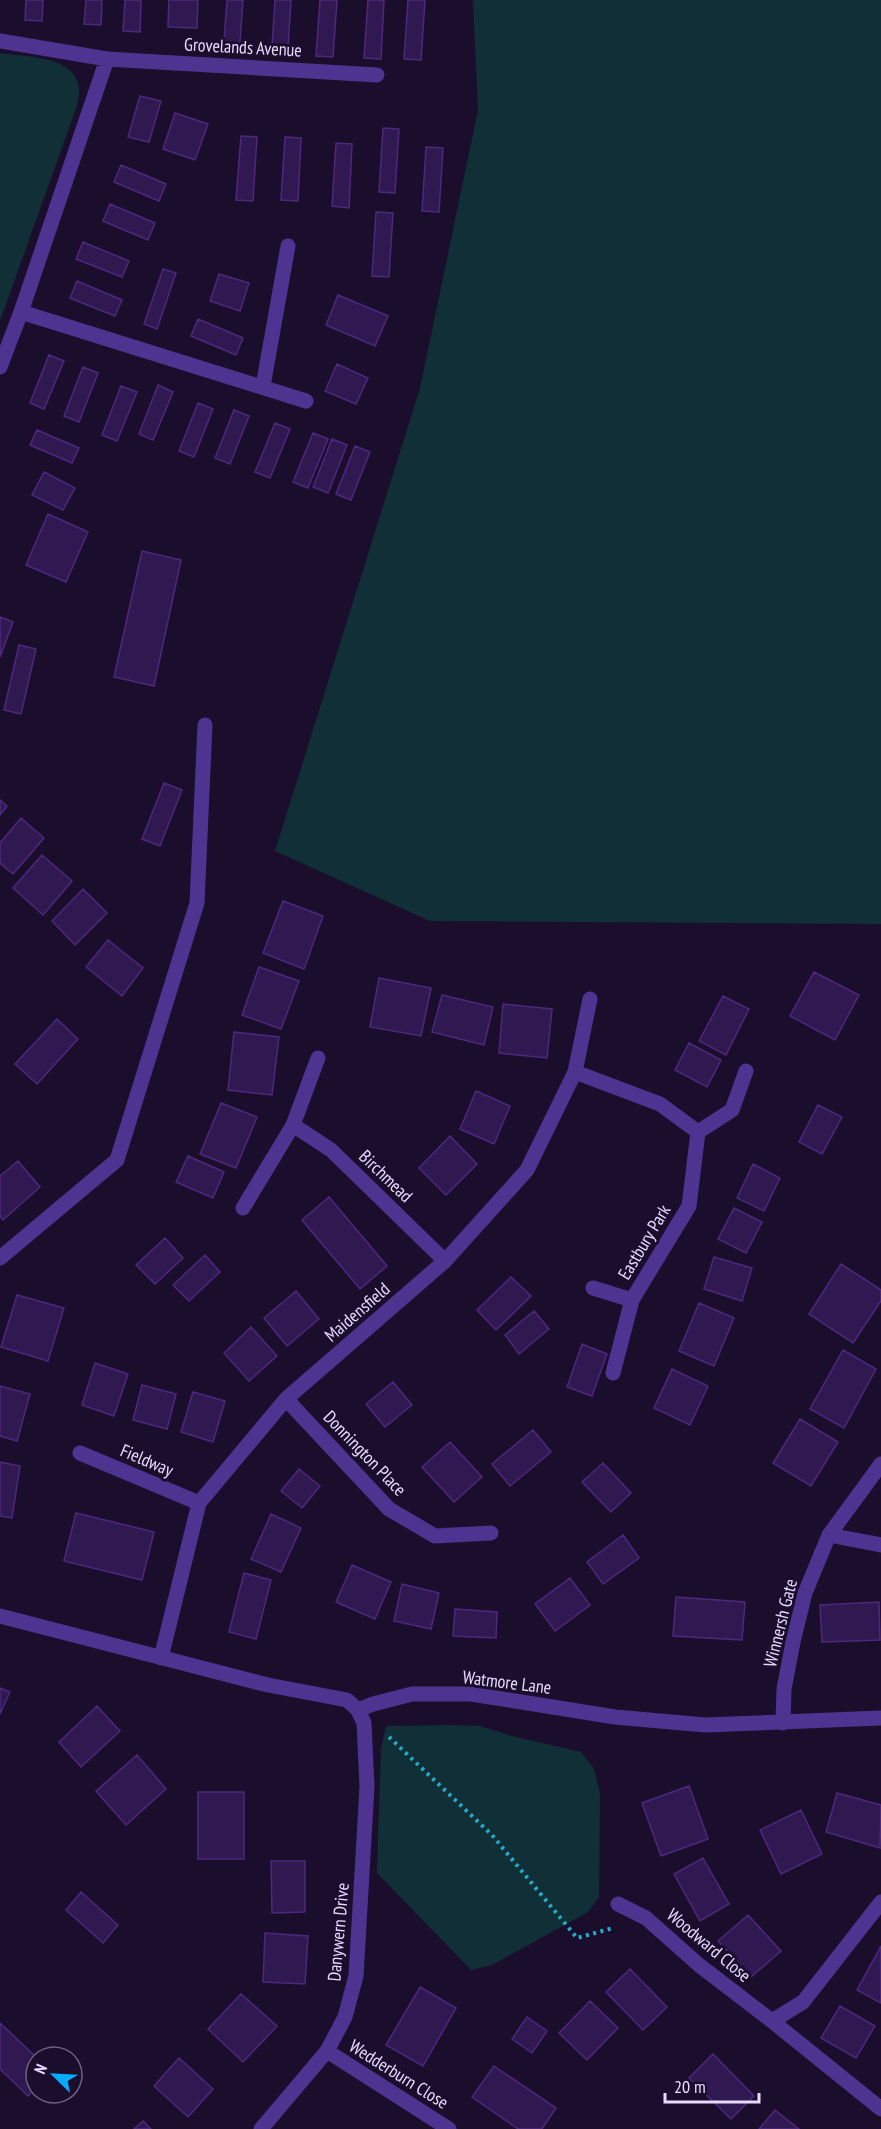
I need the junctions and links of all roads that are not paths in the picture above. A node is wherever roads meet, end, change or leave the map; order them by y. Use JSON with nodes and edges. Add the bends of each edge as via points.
{"nodes":[{"id":1,"x":0,"y":41,"type":"edge"},
{"id":2,"x":107,"y":59,"type":"junction"},
{"id":3,"x":377,"y":75,"type":"dead end"},
{"id":4,"x":288,"y":246,"type":"dead end"},
{"id":5,"x":21,"y":312,"type":"junction"},
{"id":6,"x":0,"y":367,"type":"edge"},
{"id":7,"x":263,"y":386,"type":"junction"},
{"id":8,"x":306,"y":401,"type":"dead end"},
{"id":9,"x":205,"y":725,"type":"dead end"},
{"id":10,"x":590,"y":999,"type":"dead end"},
{"id":11,"x":318,"y":1058,"type":"dead end"},
{"id":12,"x":746,"y":1071,"type":"dead end"},
{"id":13,"x":575,"y":1072,"type":"junction"},
{"id":14,"x":293,"y":1125,"type":"junction"},
{"id":15,"x":698,"y":1132,"type":"junction"},
{"id":16,"x":243,"y":1208,"type":"dead end"},
{"id":17,"x":0,"y":1258,"type":"edge"},
{"id":18,"x":445,"y":1262,"type":"junction"},
{"id":19,"x":593,"y":1288,"type":"dead end"},
{"id":20,"x":632,"y":1300,"type":"junction"},
{"id":21,"x":613,"y":1373,"type":"dead end"},
{"id":22,"x":286,"y":1399,"type":"junction"},
{"id":23,"x":80,"y":1453,"type":"dead end"},
{"id":24,"x":881,"y":1464,"type":"edge"},
{"id":25,"x":199,"y":1503,"type":"junction"},
{"id":26,"x":491,"y":1533,"type":"dead end"},
{"id":27,"x":829,"y":1535,"type":"junction"},
{"id":28,"x":881,"y":1545,"type":"edge"},
{"id":29,"x":0,"y":1616,"type":"edge"},
{"id":30,"x":160,"y":1658,"type":"junction"},
{"id":31,"x":358,"y":1710,"type":"junction"},
{"id":32,"x":881,"y":1718,"type":"edge"},
{"id":33,"x":783,"y":1723,"type":"junction"},
{"id":34,"x":881,"y":1902,"type":"edge"},
{"id":35,"x":618,"y":1904,"type":"dead end"},
{"id":36,"x":772,"y":2021,"type":"junction"},
{"id":37,"x":327,"y":2051,"type":"junction"},
{"id":38,"x":881,"y":2109,"type":"edge"},
{"id":39,"x":261,"y":2129,"type":"edge"},
{"id":40,"x":449,"y":2129,"type":"edge"}],
"edges":[{"from":1,"to":2,"type":"street","name":"Grovelands Avenue"},
{"from":2,"to":3,"type":"street","name":"Grovelands Avenue"},
{"from":2,"to":5,"type":"street"},
{"from":4,"to":7,"type":"street"},
{"from":5,"to":6,"type":"street"},
{"from":5,"to":7,"type":"street"},
{"from":7,"to":8,"type":"street"},
{"from":9,"to":17,"type":"street","via":[[197,903],[117,1160]]},
{"from":10,"to":13,"type":"street","name":"Maidensfield"},
{"from":11,"to":14,"type":"street"},
{"from":12,"to":15,"type":"street","via":[[732,1110]]},
{"from":13,"to":15,"type":"street","via":[[660,1104]]},
{"from":13,"to":18,"type":"street","name":"Maidensfield","via":[[527,1170]]},
{"from":14,"to":16,"type":"street"},
{"from":14,"to":18,"type":"street","name":"Birchmead","via":[[331,1150]]},
{"from":15,"to":20,"type":"street","name":"Eastbury Park","via":[[689,1206]]},
{"from":18,"to":22,"type":"street","name":"Maidensfield"},
{"from":19,"to":20,"type":"street","name":"Eastbury Park"},
{"from":20,"to":21,"type":"street","name":"Eastbury Park"},
{"from":22,"to":25,"type":"street","name":"Maidensfield"},
{"from":22,"to":26,"type":"street","name":"Donnington Place","via":[[389,1509],[435,1536]]},
{"from":23,"to":25,"type":"street","name":"Fieldway"},
{"from":24,"to":27,"type":"street","name":"Winnersh Gate"},
{"from":25,"to":30,"type":"street","name":"Maidensfield"},
{"from":27,"to":28,"type":"street"},
{"from":27,"to":33,"type":"street","name":"Winnersh Gate","via":[[805,1593],[793,1642],[784,1689]]},
{"from":29,"to":30,"type":"street"},
{"from":30,"to":31,"type":"street","via":[[347,1700]]},
{"from":31,"to":33,"type":"street","name":"Watmore Lane","via":[[412,1694],[471,1694],[626,1718],[705,1725]]},
{"from":31,"to":37,"type":"street","name":"Danywern Drive","via":[[364,1723],[367,1787],[356,1976],[345,2017]]},
{"from":32,"to":33,"type":"street","name":"Watmore Lane"},
{"from":34,"to":36,"type":"street","via":[[803,2002]]},
{"from":35,"to":36,"type":"street","name":"Woodward Close","via":[[646,1918]]},
{"from":36,"to":38,"type":"street","name":"Woodward Close"},
{"from":37,"to":39,"type":"street","name":"Danywern Drive"},
{"from":37,"to":40,"type":"street","name":"Wedderburn Close"}]}
